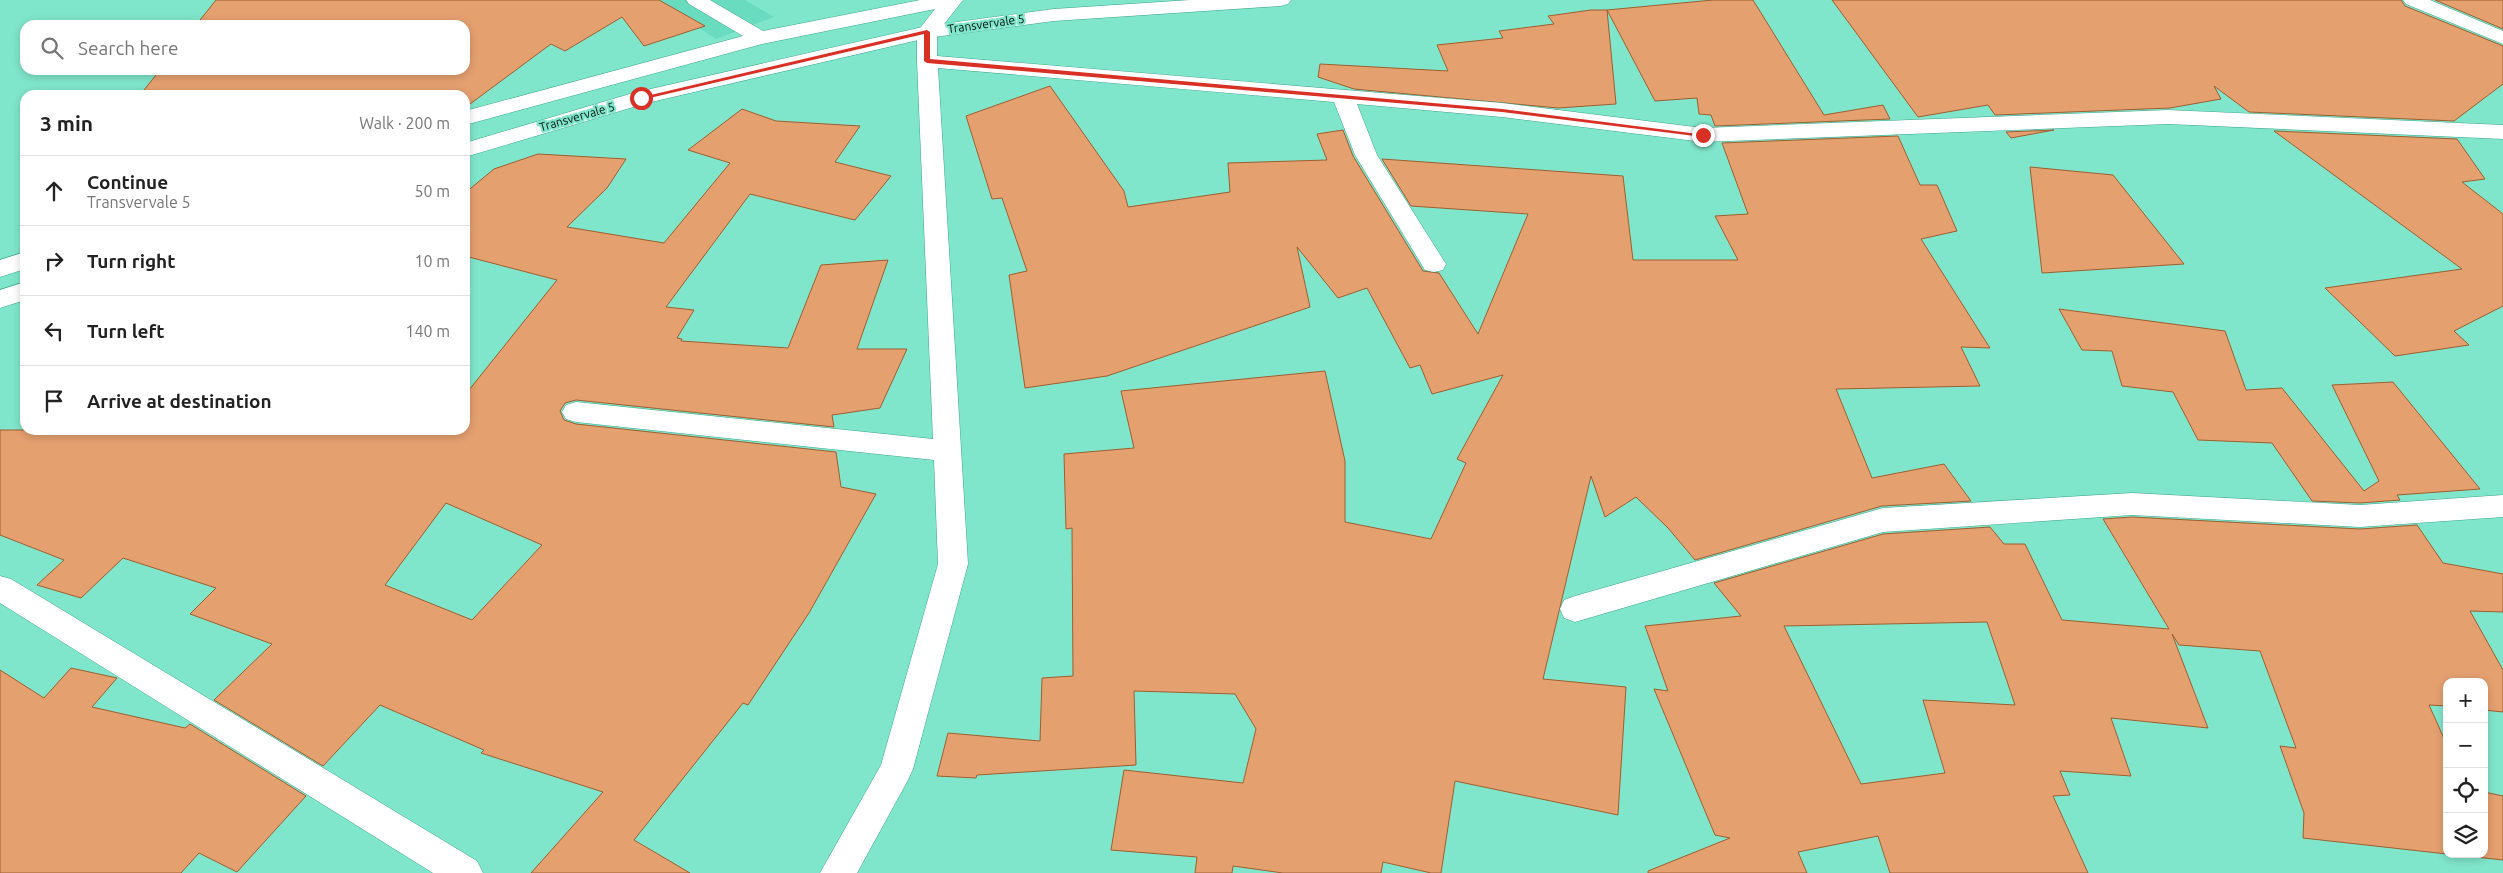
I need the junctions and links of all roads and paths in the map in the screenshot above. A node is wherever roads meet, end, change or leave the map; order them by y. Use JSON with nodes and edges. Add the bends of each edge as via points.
{"nodes":[{"id":1,"x":696,"y":0,"type":"edge"},
{"id":2,"x":951,"y":0,"type":"edge"},
{"id":3,"x":1281,"y":0,"type":"edge"},
{"id":4,"x":2413,"y":0,"type":"edge"},
{"id":5,"x":927,"y":32,"type":"junction"},
{"id":6,"x":760,"y":38,"type":"junction"},
{"id":7,"x":2503,"y":38,"type":"edge"},
{"id":8,"x":927,"y":61,"type":"junction"},
{"id":9,"x":1343,"y":96,"type":"junction"},
{"id":10,"x":470,"y":117,"type":"edge"},
{"id":11,"x":2503,"y":132,"type":"edge"},
{"id":12,"x":470,"y":149,"type":"edge"},
{"id":13,"x":20,"y":262,"type":"edge"},
{"id":14,"x":1434,"y":264,"type":"dead end"},
{"id":15,"x":0,"y":269,"type":"edge"},
{"id":16,"x":20,"y":293,"type":"edge"},
{"id":17,"x":0,"y":299,"type":"edge"},
{"id":18,"x":576,"y":412,"type":"dead end"},
{"id":19,"x":946,"y":451,"type":"junction"},
{"id":20,"x":2503,"y":506,"type":"edge"},
{"id":21,"x":0,"y":588,"type":"edge"},
{"id":22,"x":1575,"y":609,"type":"dead end"},
{"id":23,"x":465,"y":873,"type":"edge"},
{"id":24,"x":838,"y":873,"type":"edge"}],
"edges":[{"from":1,"to":6,"type":"street"},
{"from":2,"to":5,"type":"street"},
{"from":2,"to":6,"type":"street"},
{"from":3,"to":5,"type":"street","name":"Transvervale 5","via":[[1054,15]]},
{"from":4,"to":7,"type":"street"},
{"from":5,"to":8,"type":"street"},
{"from":5,"to":12,"type":"street","name":"Transvervale 5","via":[[641,98]]},
{"from":6,"to":10,"type":"street"},
{"from":8,"to":9,"type":"street"},
{"from":8,"to":19,"type":"street"},
{"from":9,"to":11,"type":"street","via":[[1502,110],[1703,135],[2168,117]]},
{"from":9,"to":14,"type":"street","via":[[1366,155]]},
{"from":13,"to":15,"type":"street"},
{"from":16,"to":17,"type":"street"},
{"from":18,"to":19,"type":"street"},
{"from":19,"to":24,"type":"street","via":[[953,564],[896,769]]},
{"from":20,"to":22,"type":"street","via":[[2360,516],[2132,504],[1883,520]]},
{"from":21,"to":23,"type":"street"}]}
